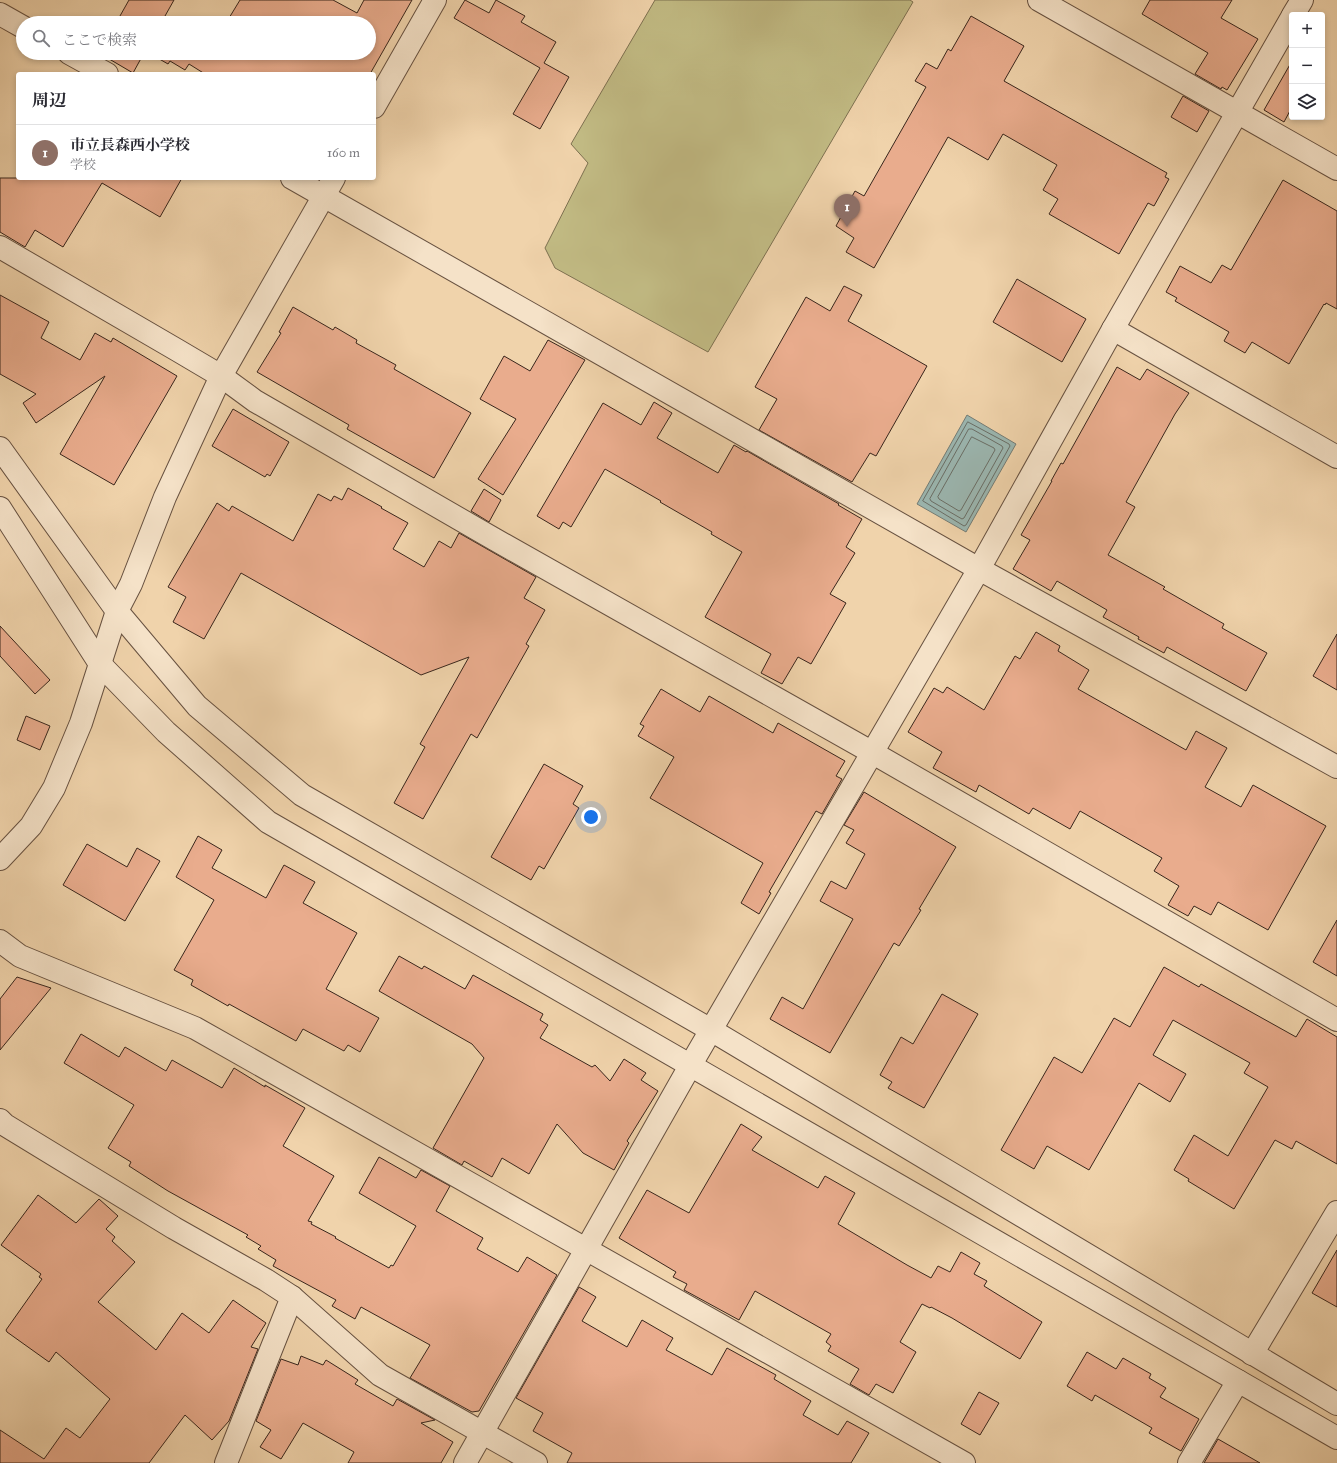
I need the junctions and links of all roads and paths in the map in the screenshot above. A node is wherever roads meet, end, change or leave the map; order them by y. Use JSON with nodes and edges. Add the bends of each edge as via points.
{"nodes":[{"id":1,"x":435,"y":0,"type":"edge"},
{"id":2,"x":1039,"y":0,"type":"edge"},
{"id":3,"x":1302,"y":0,"type":"edge"},
{"id":4,"x":1295,"y":12,"type":"edge"},
{"id":5,"x":0,"y":14,"type":"edge"},
{"id":6,"x":16,"y":23,"type":"edge"},
{"id":7,"x":1289,"y":23,"type":"edge"},
{"id":8,"x":82,"y":60,"type":"edge"},
{"id":9,"x":103,"y":72,"type":"edge"},
{"id":10,"x":376,"y":103,"type":"edge"},
{"id":11,"x":1237,"y":113,"type":"junction"},
{"id":12,"x":1337,"y":170,"type":"edge"},
{"id":13,"x":300,"y":180,"type":"edge"},
{"id":14,"x":329,"y":187,"type":"edge"},
{"id":15,"x":0,"y":247,"type":"edge"},
{"id":16,"x":1113,"y":329,"type":"junction"},
{"id":17,"x":221,"y":376,"type":"junction"},
{"id":18,"x":0,"y":448,"type":"edge"},
{"id":19,"x":1337,"y":457,"type":"edge"},
{"id":20,"x":0,"y":508,"type":"edge"},
{"id":21,"x":979,"y":569,"type":"junction"},
{"id":22,"x":117,"y":611,"type":"junction"},
{"id":23,"x":100,"y":664,"type":"junction"},
{"id":24,"x":873,"y":753,"type":"junction"},
{"id":25,"x":1337,"y":767,"type":"edge"},
{"id":26,"x":0,"y":860,"type":"edge"},
{"id":27,"x":0,"y":941,"type":"edge"},
{"id":28,"x":1337,"y":1020,"type":"edge"},
{"id":29,"x":711,"y":1030,"type":"junction"},
{"id":30,"x":690,"y":1066,"type":"junction"},
{"id":31,"x":0,"y":1120,"type":"edge"},
{"id":32,"x":1337,"y":1212,"type":"edge"},
{"id":33,"x":585,"y":1249,"type":"junction"},
{"id":34,"x":292,"y":1298,"type":"junction"},
{"id":35,"x":1252,"y":1354,"type":"junction"},
{"id":36,"x":1238,"y":1381,"type":"junction"},
{"id":37,"x":1337,"y":1404,"type":"edge"},
{"id":38,"x":482,"y":1433,"type":"junction"},
{"id":39,"x":1337,"y":1438,"type":"edge"},
{"id":40,"x":226,"y":1463,"type":"edge"},
{"id":41,"x":465,"y":1463,"type":"edge"},
{"id":42,"x":536,"y":1463,"type":"edge"},
{"id":43,"x":964,"y":1463,"type":"edge"},
{"id":44,"x":1189,"y":1463,"type":"edge"}],
"edges":[{"from":1,"to":10,"type":"street"},
{"from":2,"to":11,"type":"street"},
{"from":3,"to":4,"type":"street"},
{"from":5,"to":6,"type":"street"},
{"from":7,"to":11,"type":"street"},
{"from":8,"to":9,"type":"street"},
{"from":11,"to":12,"type":"street"},
{"from":11,"to":16,"type":"street"},
{"from":13,"to":14,"type":"street"},
{"from":14,"to":17,"type":"street"},
{"from":14,"to":21,"type":"street"},
{"from":15,"to":17,"type":"street"},
{"from":16,"to":19,"type":"street"},
{"from":16,"to":21,"type":"street"},
{"from":17,"to":22,"type":"street","via":[[165,497],[131,584]]},
{"from":17,"to":24,"type":"street","via":[[262,405]]},
{"from":18,"to":22,"type":"street"},
{"from":20,"to":23,"type":"street"},
{"from":21,"to":24,"type":"street"},
{"from":21,"to":25,"type":"street"},
{"from":22,"to":23,"type":"street"},
{"from":22,"to":29,"type":"street","via":[[197,706],[302,795]]},
{"from":23,"to":26,"type":"street","via":[[82,723],[54,788],[32,826]]},
{"from":23,"to":30,"type":"street","via":[[166,732],[268,822]]},
{"from":24,"to":28,"type":"street"},
{"from":24,"to":29,"type":"street"},
{"from":27,"to":33,"type":"street","via":[[20,956],[195,1028]]},
{"from":29,"to":30,"type":"street"},
{"from":29,"to":35,"type":"street"},
{"from":30,"to":33,"type":"street"},
{"from":30,"to":36,"type":"street"},
{"from":31,"to":34,"type":"street"},
{"from":32,"to":35,"type":"street"},
{"from":33,"to":38,"type":"street"},
{"from":33,"to":43,"type":"street"},
{"from":34,"to":38,"type":"street","via":[[380,1375]]},
{"from":34,"to":40,"type":"street"},
{"from":35,"to":37,"type":"street"},
{"from":36,"to":39,"type":"street"},
{"from":36,"to":44,"type":"street"},
{"from":38,"to":41,"type":"street"},
{"from":38,"to":42,"type":"street"}]}
